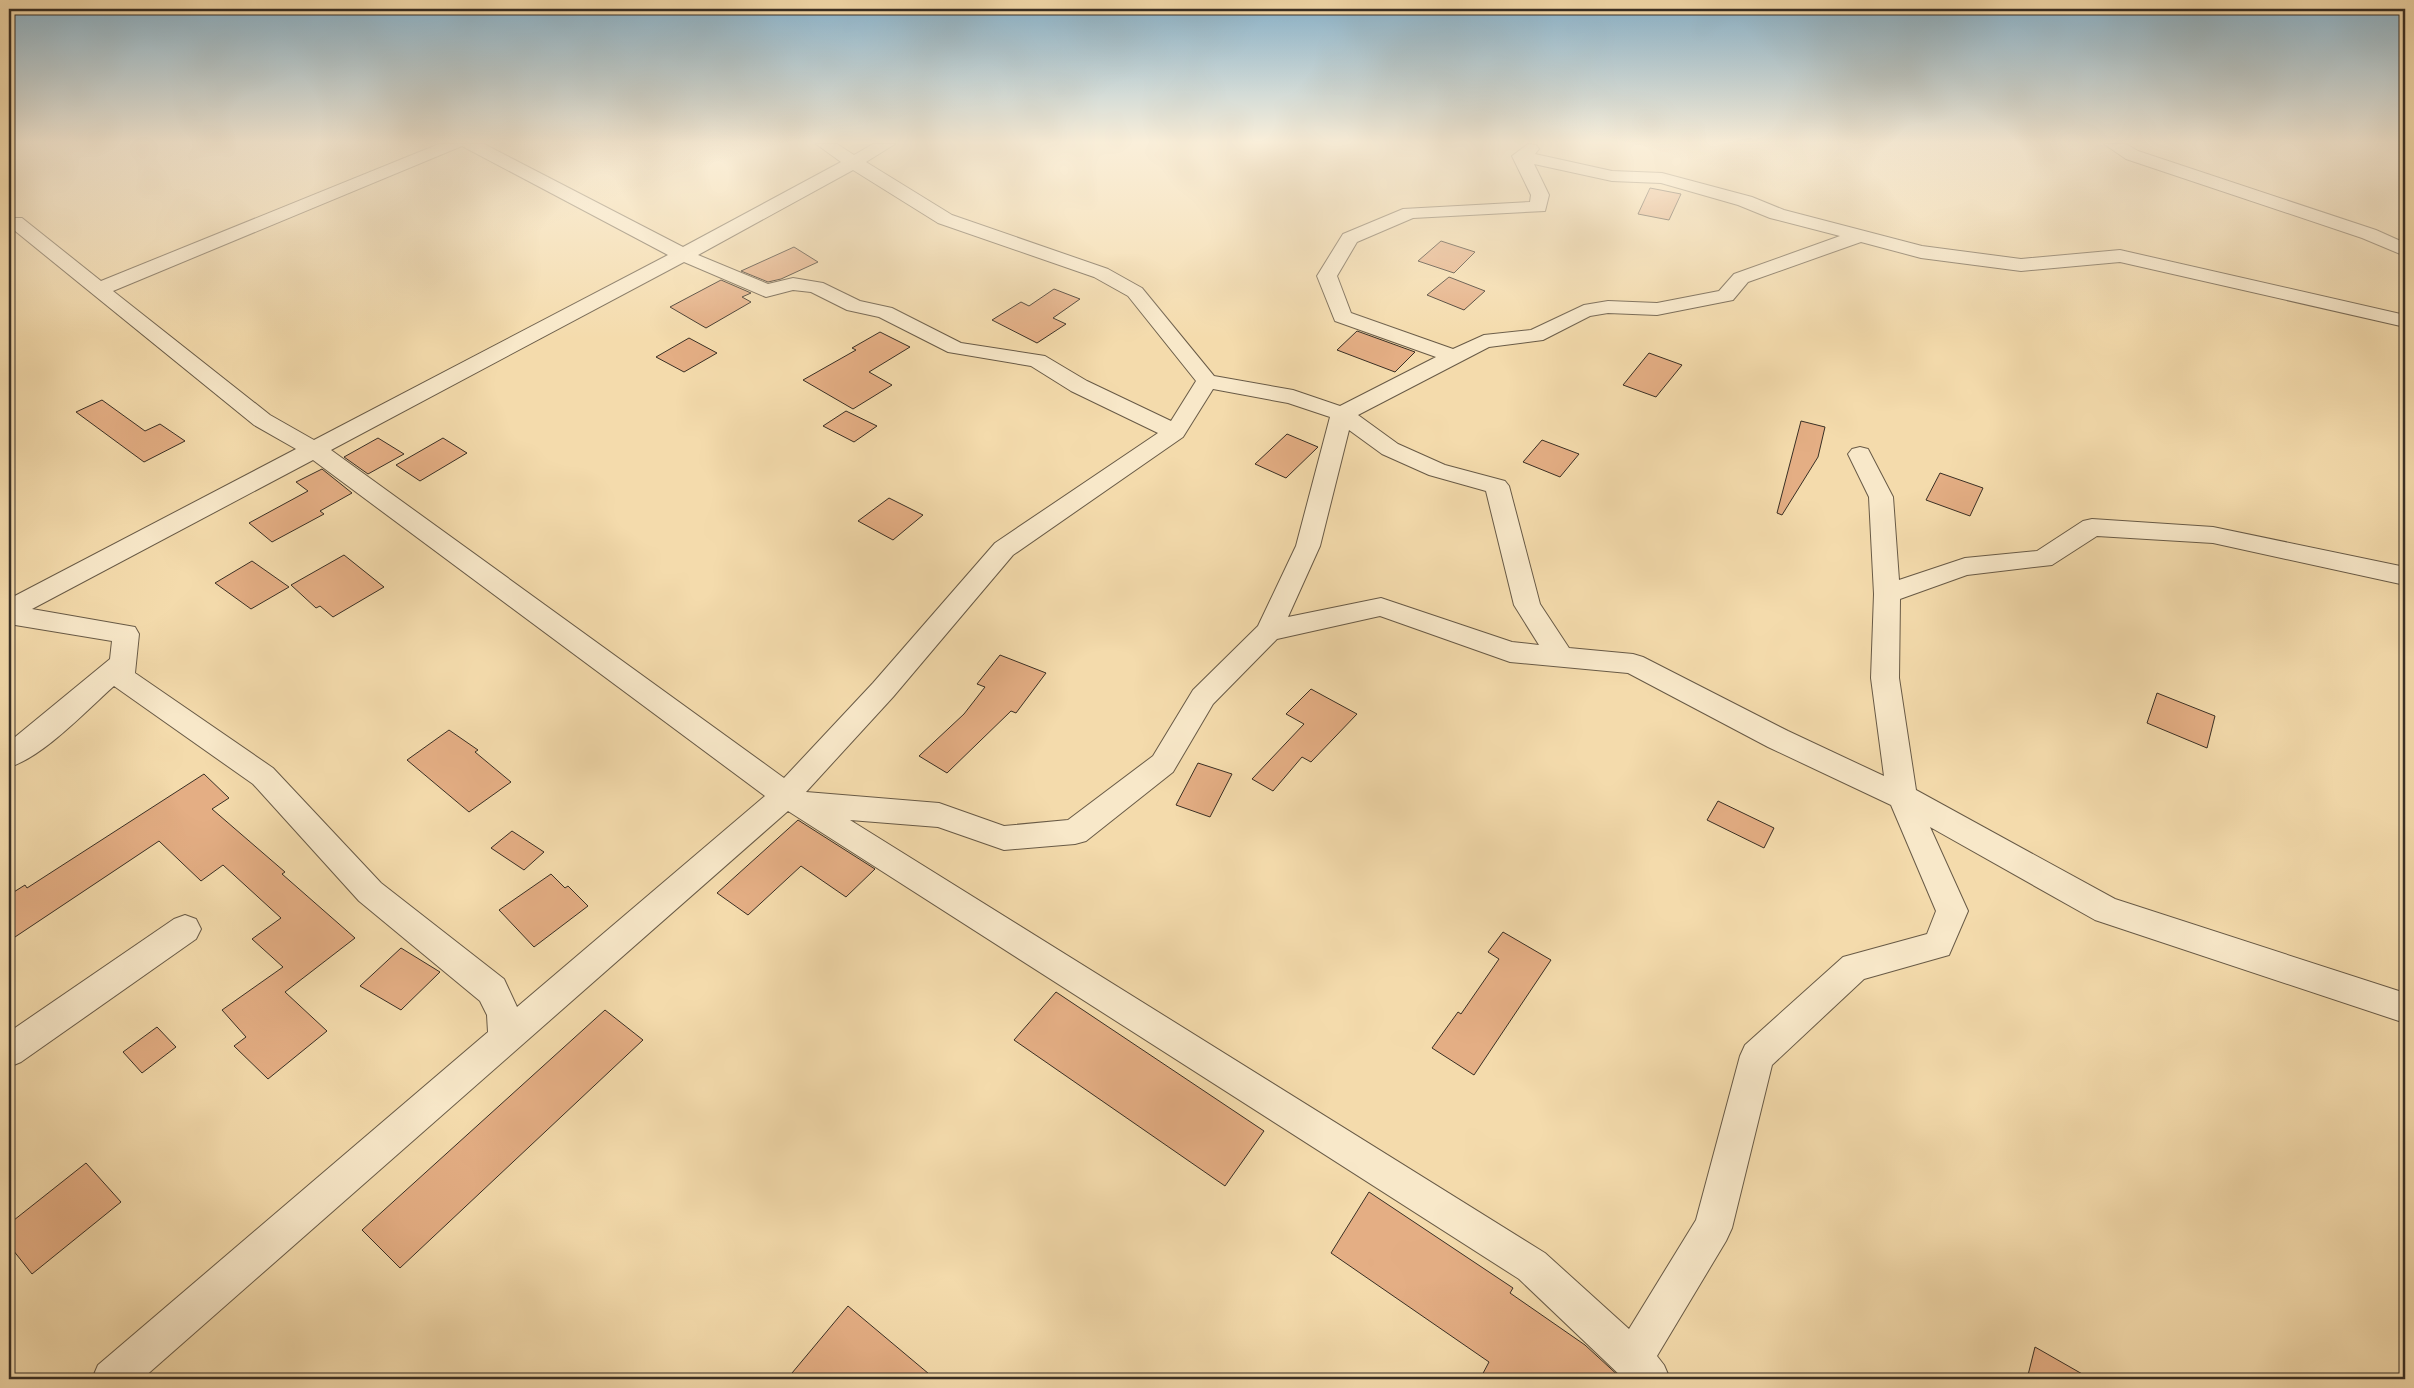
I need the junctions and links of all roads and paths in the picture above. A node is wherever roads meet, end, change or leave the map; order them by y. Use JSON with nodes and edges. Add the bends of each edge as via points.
{"nodes":[{"id":1,"x":296,"y":209,"type":"edge"},
{"id":2,"x":594,"y":209,"type":"edge"},
{"id":3,"x":768,"y":209,"type":"edge"},
{"id":4,"x":929,"y":209,"type":"edge"},
{"id":5,"x":1500,"y":209,"type":"edge"},
{"id":6,"x":1764,"y":209,"type":"edge"},
{"id":7,"x":2293,"y":209,"type":"edge"},
{"id":8,"x":11,"y":222,"type":"edge"},
{"id":9,"x":1859,"y":236,"type":"junction"},
{"id":10,"x":2405,"y":250,"type":"edge"},
{"id":11,"x":683,"y":255,"type":"junction"},
{"id":12,"x":100,"y":289,"type":"junction"},
{"id":13,"x":2405,"y":321,"type":"edge"},
{"id":14,"x":1453,"y":356,"type":"junction"},
{"id":15,"x":1207,"y":381,"type":"junction"},
{"id":16,"x":1342,"y":414,"type":"junction"},
{"id":17,"x":1175,"y":432,"type":"junction"},
{"id":18,"x":314,"y":449,"type":"junction"},
{"id":19,"x":1860,"y":454,"type":"dead end"},
{"id":20,"x":2405,"y":576,"type":"edge"},
{"id":21,"x":1887,"y":594,"type":"junction"},
{"id":22,"x":9,"y":610,"type":"edge"},
{"id":23,"x":9,"y":615,"type":"edge"},
{"id":24,"x":1269,"y":632,"type":"junction"},
{"id":25,"x":1561,"y":657,"type":"junction"},
{"id":26,"x":123,"y":663,"type":"junction"},
{"id":27,"x":9,"y":756,"type":"edge"},
{"id":28,"x":1902,"y":797,"type":"junction"},
{"id":29,"x":793,"y":799,"type":"junction"},
{"id":30,"x":185,"y":928,"type":"dead end"},
{"id":31,"x":2405,"y":1008,"type":"edge"},
{"id":32,"x":505,"y":1039,"type":"junction"},
{"id":33,"x":9,"y":1051,"type":"edge"},
{"id":34,"x":1641,"y":1369,"type":"edge"},
{"id":35,"x":112,"y":1379,"type":"edge"}],
"edges":[{"from":1,"to":12,"type":"street"},
{"from":2,"to":11,"type":"street"},
{"from":3,"to":11,"type":"street"},
{"from":4,"to":15,"type":"street","via":[[945,219],[1101,273],[1135,292]]},
{"from":5,"to":14,"type":"street","via":[[1410,213],[1350,238],[1327,276],[1342,317]]},
{"from":6,"to":9,"type":"street"},
{"from":7,"to":10,"type":"street","via":[[2369,234]]},
{"from":8,"to":12,"type":"street"},
{"from":9,"to":13,"type":"street","via":[[1921,252],[2021,265],[2120,256]]},
{"from":9,"to":14,"type":"street","via":[[1741,278],[1726,296],[1657,309],[1608,307],[1584,311],[1536,336],[1484,342]]},
{"from":11,"to":17,"type":"street","via":[[766,291],[793,284],[816,287],[854,306],[885,312],[955,348],[1037,361],[1079,386]]},
{"from":11,"to":18,"type":"street"},
{"from":12,"to":18,"type":"street","via":[[262,420]]},
{"from":14,"to":16,"type":"street"},
{"from":15,"to":16,"type":"street","via":[[1293,397]]},
{"from":15,"to":17,"type":"street"},
{"from":16,"to":24,"type":"street","via":[[1308,546]]},
{"from":16,"to":25,"type":"street","via":[[1390,449],[1437,470],[1497,486],[1527,605]]},
{"from":17,"to":29,"type":"street","via":[[1004,549]]},
{"from":18,"to":22,"type":"street"},
{"from":18,"to":29,"type":"street"},
{"from":19,"to":21,"type":"street","via":[[1881,497]]},
{"from":20,"to":21,"type":"street","via":[[2214,535],[2092,527],[2043,559],[1965,568]]},
{"from":21,"to":28,"type":"street","via":[[1885,678]]},
{"from":23,"to":26,"type":"street","via":[[126,634]]},
{"from":24,"to":25,"type":"street","via":[[1381,607],[1510,652]]},
{"from":24,"to":29,"type":"street","via":[[1203,697],[1163,764],[1075,832],[1004,838],[939,815]]},
{"from":25,"to":28,"type":"street","via":[[1632,664],[1778,739]]},
{"from":26,"to":27,"type":"street","via":[[27,745]]},
{"from":26,"to":32,"type":"street","via":[[121,677],[263,776],[370,892],[492,990],[504,1014]]},
{"from":28,"to":31,"type":"street","via":[[2106,910]]},
{"from":28,"to":34,"type":"street","via":[[1952,911],[1938,945],[1854,967],[1757,1056],[1713,1228]]},
{"from":29,"to":32,"type":"street"},
{"from":29,"to":34,"type":"street","via":[[1532,1266]]},
{"from":30,"to":33,"type":"street"},
{"from":32,"to":35,"type":"street"}]}
